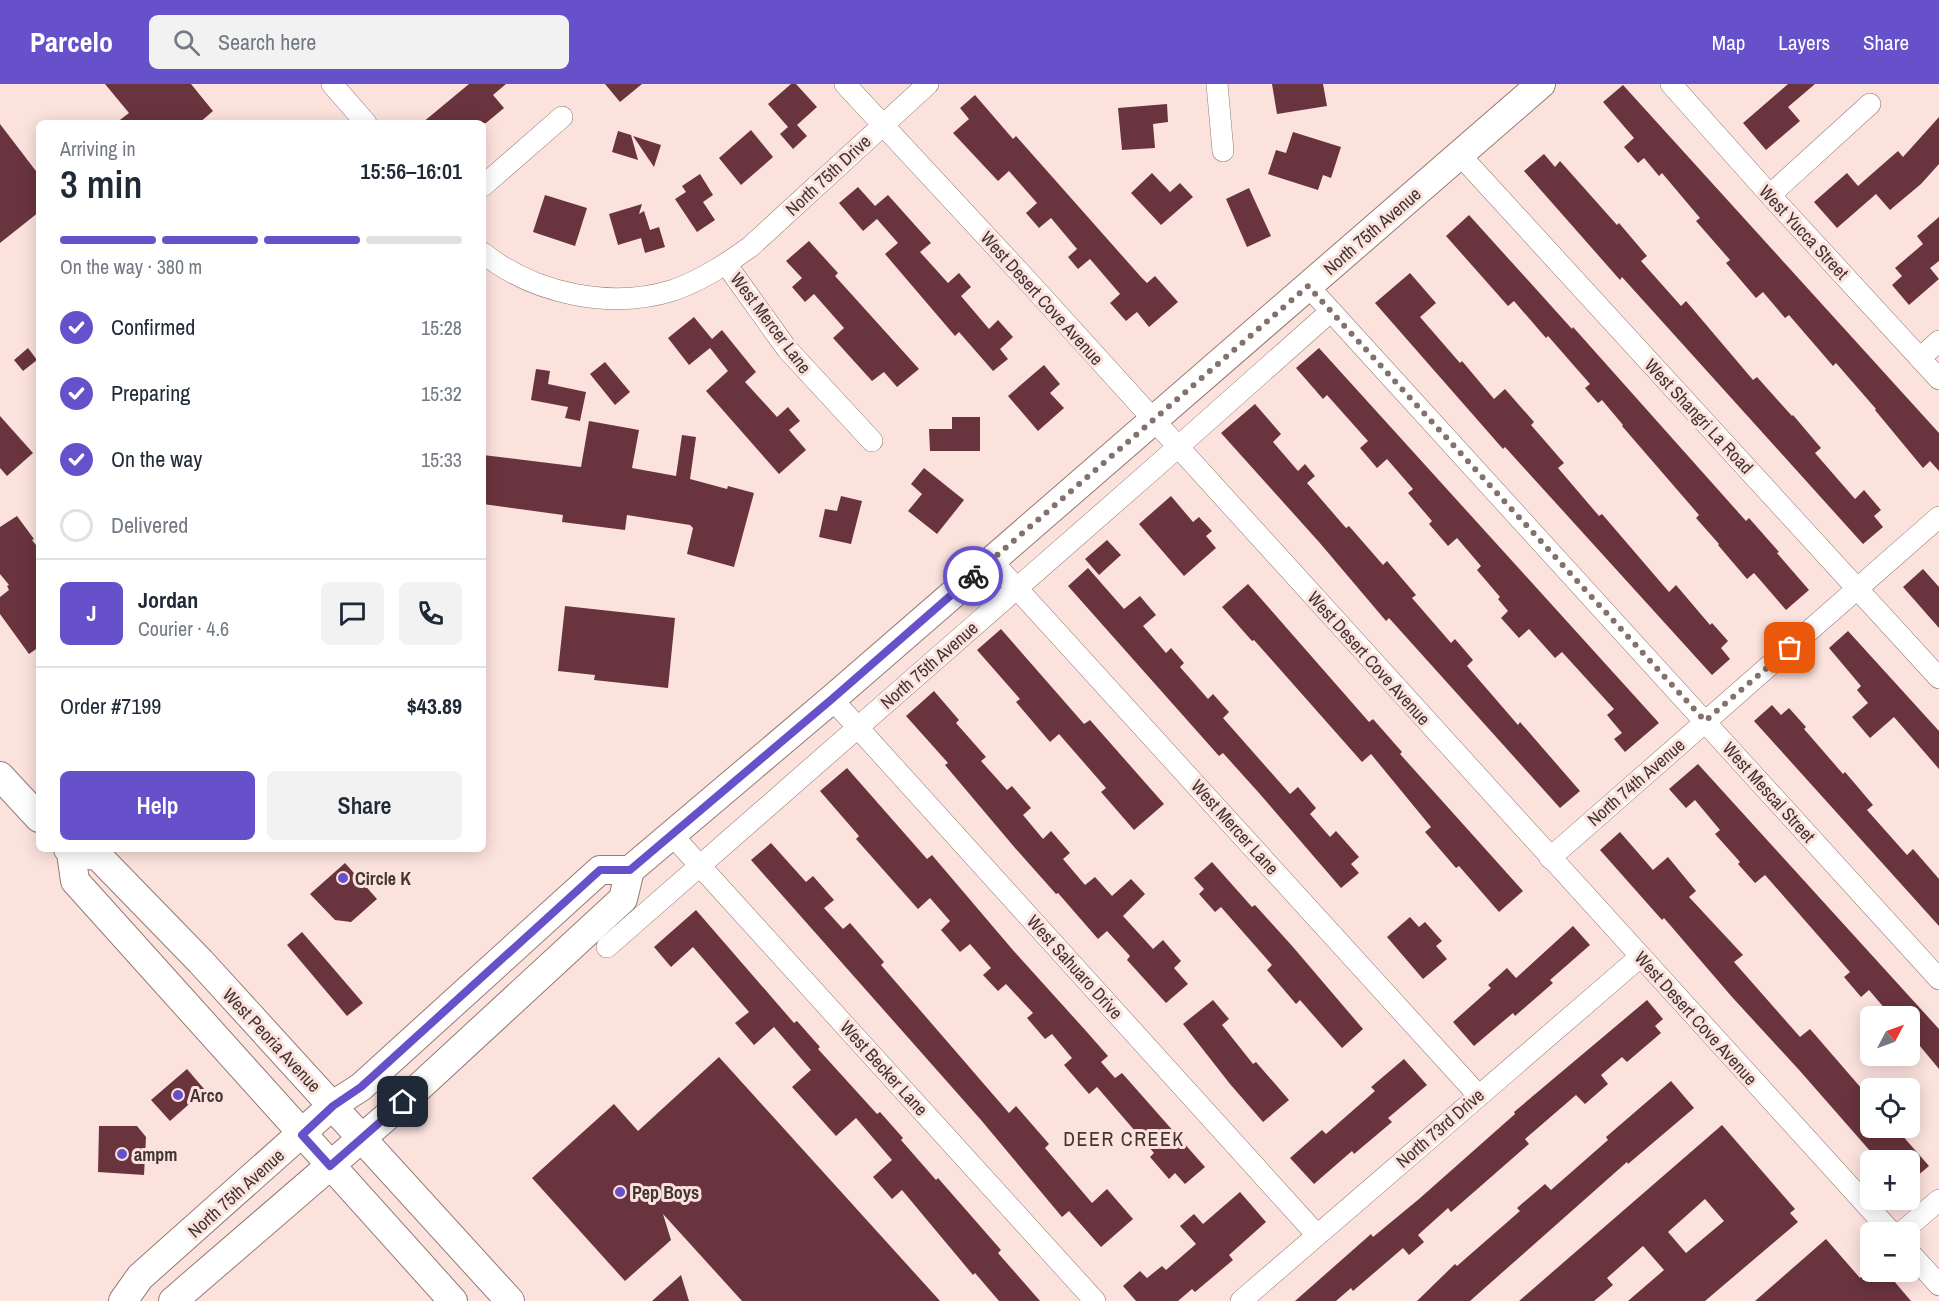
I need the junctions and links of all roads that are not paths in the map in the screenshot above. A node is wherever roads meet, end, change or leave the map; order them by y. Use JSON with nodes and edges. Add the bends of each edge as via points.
{"nodes":[{"id":1,"x":332,"y":84,"type":"edge"},
{"id":2,"x":845,"y":84,"type":"edge"},
{"id":3,"x":928,"y":84,"type":"edge"},
{"id":4,"x":1217,"y":84,"type":"edge"},
{"id":5,"x":1541,"y":84,"type":"edge"},
{"id":6,"x":1671,"y":84,"type":"edge"},
{"id":7,"x":1870,"y":104,"type":"dead end"},
{"id":8,"x":562,"y":117,"type":"dead end"},
{"id":9,"x":363,"y":120,"type":"edge"},
{"id":10,"x":883,"y":125,"type":"junction"},
{"id":11,"x":1223,"y":151,"type":"dead end"},
{"id":12,"x":1460,"y":155,"type":"junction"},
{"id":13,"x":486,"y":183,"type":"edge"},
{"id":14,"x":1770,"y":195,"type":"junction"},
{"id":15,"x":486,"y":255,"type":"edge"},
{"id":16,"x":726,"y":264,"type":"junction"},
{"id":17,"x":1308,"y":286,"type":"junction"},
{"id":18,"x":1331,"y":311,"type":"junction"},
{"id":19,"x":1939,"y":341,"type":"edge"},
{"id":20,"x":1920,"y":358,"type":"junction"},
{"id":21,"x":1939,"y":379,"type":"edge"},
{"id":22,"x":1153,"y":420,"type":"junction"},
{"id":23,"x":872,"y":441,"type":"dead end"},
{"id":24,"x":1178,"y":447,"type":"junction"},
{"id":25,"x":1939,"y":517,"type":"edge"},
{"id":26,"x":992,"y":560,"type":"junction"},
{"id":27,"x":1017,"y":588,"type":"junction"},
{"id":28,"x":1858,"y":589,"type":"junction"},
{"id":29,"x":1939,"y":678,"type":"edge"},
{"id":30,"x":832,"y":699,"type":"junction"},
{"id":31,"x":1705,"y":721,"type":"junction"},
{"id":32,"x":858,"y":728,"type":"junction"},
{"id":33,"x":0,"y":776,"type":"edge"},
{"id":34,"x":36,"y":815,"type":"edge"},
{"id":35,"x":672,"y":835,"type":"junction"},
{"id":36,"x":69,"y":852,"type":"edge"},
{"id":37,"x":75,"y":852,"type":"edge"},
{"id":38,"x":1550,"y":858,"type":"junction"},
{"id":39,"x":700,"y":865,"type":"junction"},
{"id":40,"x":630,"y":870,"type":"junction"},
{"id":41,"x":592,"y":877,"type":"junction"},
{"id":42,"x":607,"y":947,"type":"dead end"},
{"id":43,"x":566,"y":950,"type":"junction"},
{"id":44,"x":1640,"y":957,"type":"junction"},
{"id":45,"x":1939,"y":979,"type":"edge"},
{"id":46,"x":1478,"y":1095,"type":"junction"},
{"id":47,"x":333,"y":1106,"type":"junction"},
{"id":48,"x":302,"y":1135,"type":"junction"},
{"id":49,"x":363,"y":1138,"type":"junction"},
{"id":50,"x":330,"y":1166,"type":"junction"},
{"id":51,"x":1939,"y":1200,"type":"edge"},
{"id":52,"x":1882,"y":1222,"type":"edge"},
{"id":53,"x":1914,"y":1222,"type":"edge"},
{"id":54,"x":1317,"y":1235,"type":"junction"},
{"id":55,"x":1920,"y":1263,"type":"edge"},
{"id":56,"x":1939,"y":1285,"type":"edge"},
{"id":57,"x":123,"y":1301,"type":"edge"},
{"id":58,"x":173,"y":1301,"type":"edge"},
{"id":59,"x":453,"y":1301,"type":"edge"},
{"id":60,"x":510,"y":1301,"type":"edge"},
{"id":61,"x":1095,"y":1301,"type":"edge"},
{"id":62,"x":1241,"y":1301,"type":"edge"}],
"edges":[{"from":1,"to":9,"type":"street"},
{"from":2,"to":10,"type":"street","name":"West Desert Cove Avenue"},
{"from":3,"to":10,"type":"street","name":"North 75th Drive"},
{"from":4,"to":11,"type":"street"},
{"from":5,"to":12,"type":"main road","name":"North 75th Avenue"},
{"from":6,"to":14,"type":"street","name":"West Yucca Street"},
{"from":7,"to":14,"type":"street"},
{"from":8,"to":13,"type":"street"},
{"from":10,"to":16,"type":"street","name":"North 75th Drive","via":[[750,247]]},
{"from":10,"to":22,"type":"street","name":"West Desert Cove Avenue"},
{"from":12,"to":17,"type":"main road","name":"North 75th Avenue"},
{"from":12,"to":28,"type":"street","name":"West Shangri La Road"},
{"from":14,"to":20,"type":"street","name":"West Yucca Street"},
{"from":15,"to":16,"type":"street","name":"West Mercer Lane","via":[[530,281],[591,297],[650,296],[696,281]]},
{"from":16,"to":23,"type":"street","name":"West Mercer Lane","via":[[787,349]]},
{"from":17,"to":18,"type":"street","name":"West Mescal Street"},
{"from":17,"to":22,"type":"main road","name":"North 75th Avenue"},
{"from":18,"to":24,"type":"street","name":"North 75th Avenue"},
{"from":18,"to":31,"type":"street","name":"West Mescal Street"},
{"from":19,"to":20,"type":"street"},
{"from":20,"to":21,"type":"street","name":"West Yucca Street"},
{"from":22,"to":24,"type":"street","name":"West Desert Cove Avenue"},
{"from":22,"to":26,"type":"main road","name":"North 75th Avenue"},
{"from":24,"to":27,"type":"street","name":"North 75th Avenue"},
{"from":24,"to":38,"type":"street","name":"West Desert Cove Avenue"},
{"from":25,"to":28,"type":"street","name":"North 74th Avenue"},
{"from":26,"to":27,"type":"street","name":"West Mercer Lane"},
{"from":26,"to":30,"type":"main road","name":"North 75th Avenue"},
{"from":27,"to":32,"type":"street","name":"North 75th Avenue"},
{"from":27,"to":46,"type":"street","name":"West Mercer Lane"},
{"from":28,"to":29,"type":"street","name":"West Shangri La Road"},
{"from":28,"to":31,"type":"street","name":"North 74th Avenue"},
{"from":30,"to":32,"type":"street","name":"West Sahuaro Drive"},
{"from":30,"to":35,"type":"main road","name":"North 75th Avenue"},
{"from":31,"to":38,"type":"street","name":"North 74th Avenue"},
{"from":31,"to":45,"type":"street","name":"West Mescal Street"},
{"from":32,"to":39,"type":"street","name":"North 75th Avenue"},
{"from":32,"to":54,"type":"street","name":"West Sahuaro Drive"},
{"from":33,"to":34,"type":"main road"},
{"from":35,"to":39,"type":"street","name":"West Becker Lane"},
{"from":35,"to":40,"type":"main road","name":"North 75th Avenue"},
{"from":36,"to":48,"type":"main road","name":"West Peoria Avenue","via":[[75,881]]},
{"from":37,"to":47,"type":"main road","name":"West Peoria Avenue","via":[[99,856]]},
{"from":38,"to":44,"type":"street","name":"West Desert Cove Avenue"},
{"from":39,"to":42,"type":"street","name":"North 75th Avenue"},
{"from":39,"to":61,"type":"street","name":"West Becker Lane"},
{"from":40,"to":41,"type":"main road","name":"North 75th Avenue","via":[[600,870]]},
{"from":40,"to":43,"type":"main road","via":[[623,898]]},
{"from":41,"to":43,"type":"main road","via":[[592,895],[559,935]]},
{"from":41,"to":47,"type":"main road","name":"North 75th Avenue","via":[[361,1087]]},
{"from":43,"to":49,"type":"main road"},
{"from":44,"to":46,"type":"street","name":"North 73rd Drive"},
{"from":44,"to":52,"type":"street","name":"West Desert Cove Avenue"},
{"from":46,"to":54,"type":"street","name":"North 73rd Drive"},
{"from":47,"to":48,"type":"main road","name":"North 75th Avenue"},
{"from":47,"to":49,"type":"main road","name":"West Peoria Avenue"},
{"from":48,"to":50,"type":"main road","name":"West Peoria Avenue"},
{"from":48,"to":57,"type":"main road","name":"North 75th Avenue","via":[[140,1277]]},
{"from":49,"to":50,"type":"main road"},
{"from":49,"to":60,"type":"main road","name":"West Peoria Avenue"},
{"from":50,"to":58,"type":"main road"},
{"from":50,"to":59,"type":"main road","name":"West Peoria Avenue"},
{"from":51,"to":53,"type":"street"},
{"from":54,"to":62,"type":"street","name":"North 73rd Drive"},
{"from":55,"to":56,"type":"street"}]}
